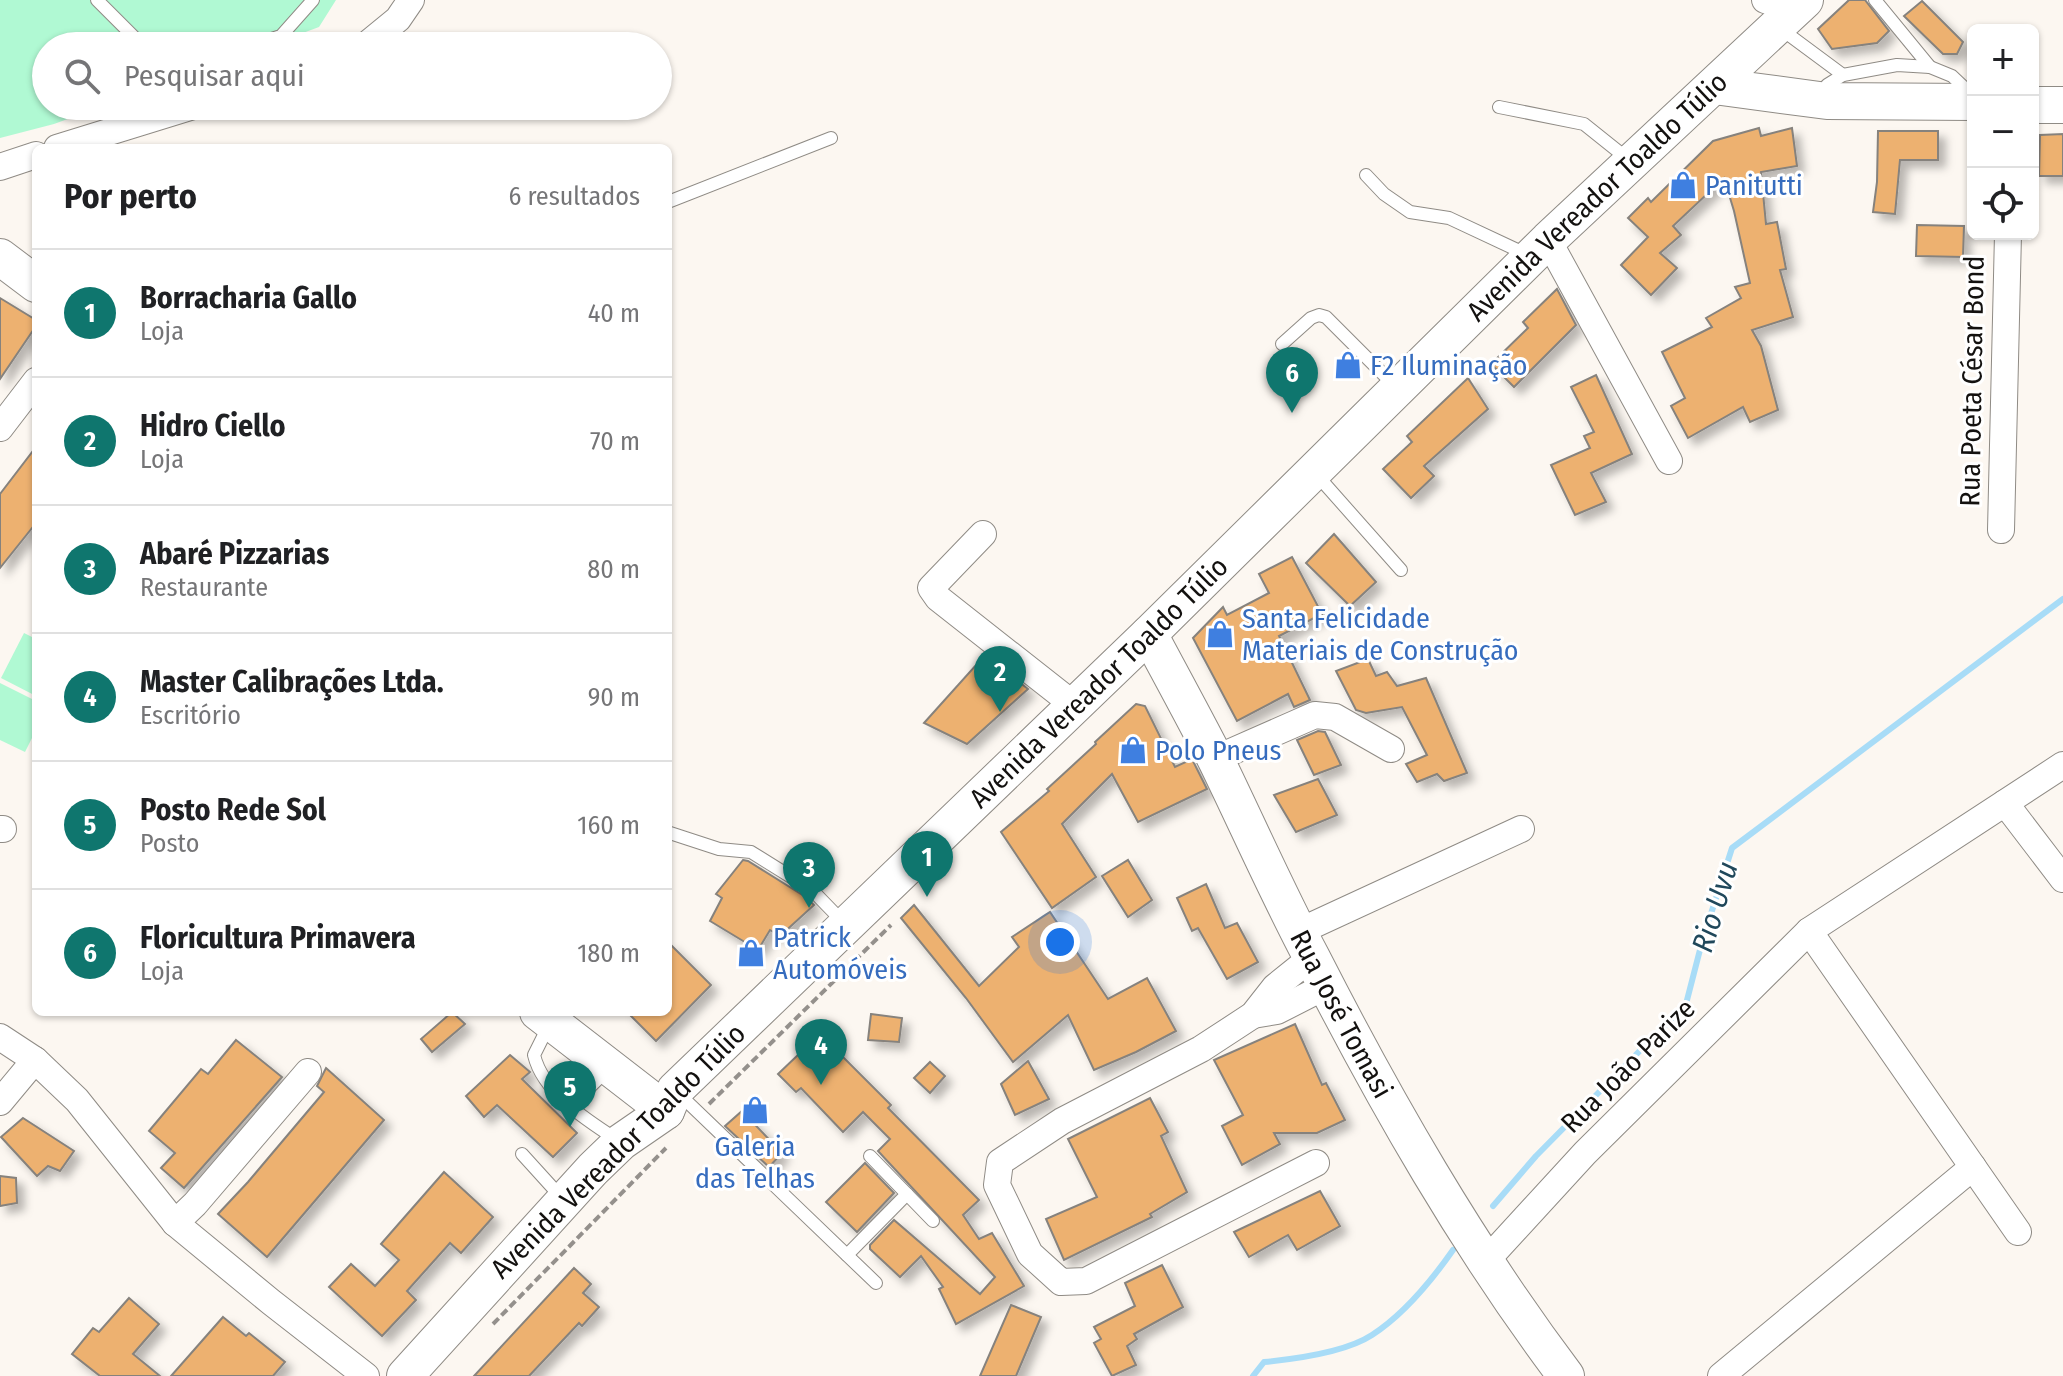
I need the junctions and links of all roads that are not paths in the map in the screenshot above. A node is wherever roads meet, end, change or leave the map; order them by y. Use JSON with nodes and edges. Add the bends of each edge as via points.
{"nodes":[{"id":1,"x":97,"y":0,"type":"edge"},
{"id":2,"x":313,"y":0,"type":"edge"},
{"id":3,"x":411,"y":0,"type":"edge"},
{"id":4,"x":1875,"y":0,"type":"edge"},
{"id":5,"x":1785,"y":9,"type":"edge"},
{"id":6,"x":129,"y":32,"type":"edge"},
{"id":7,"x":285,"y":32,"type":"edge"},
{"id":8,"x":382,"y":32,"type":"edge"},
{"id":9,"x":1930,"y":67,"type":"junction"},
{"id":10,"x":1714,"y":86,"type":"junction"},
{"id":11,"x":1835,"y":88,"type":"junction"},
{"id":12,"x":1970,"y":96,"type":"edge"},
{"id":13,"x":1967,"y":99,"type":"edge"},
{"id":14,"x":2039,"y":105,"type":"edge"},
{"id":15,"x":2063,"y":105,"type":"edge"},
{"id":16,"x":1499,"y":107,"type":"dead end"},
{"id":17,"x":142,"y":120,"type":"edge"},
{"id":18,"x":831,"y":138,"type":"dead end"},
{"id":19,"x":69,"y":144,"type":"edge"},
{"id":20,"x":32,"y":156,"type":"edge"},
{"id":21,"x":1631,"y":162,"type":"junction"},
{"id":22,"x":0,"y":167,"type":"edge"},
{"id":23,"x":1366,"y":175,"type":"dead end"},
{"id":24,"x":672,"y":200,"type":"edge"},
{"id":25,"x":2008,"y":240,"type":"edge"},
{"id":26,"x":1539,"y":248,"type":"junction"},
{"id":27,"x":0,"y":257,"type":"edge"},
{"id":28,"x":32,"y":281,"type":"edge"},
{"id":29,"x":1282,"y":344,"type":"dead end"},
{"id":30,"x":32,"y":386,"type":"edge"},
{"id":31,"x":1397,"y":388,"type":"junction"},
{"id":32,"x":0,"y":428,"type":"edge"},
{"id":33,"x":1669,"y":461,"type":"dead end"},
{"id":34,"x":1314,"y":471,"type":"junction"},
{"id":35,"x":2001,"y":530,"type":"dead end"},
{"id":36,"x":983,"y":534,"type":"dead end"},
{"id":37,"x":1401,"y":570,"type":"dead end"},
{"id":38,"x":1149,"y":634,"type":"junction"},
{"id":39,"x":1074,"y":705,"type":"junction"},
{"id":40,"x":1391,"y":749,"type":"dead end"},
{"id":41,"x":1215,"y":759,"type":"junction"},
{"id":42,"x":2063,"y":765,"type":"edge"},
{"id":43,"x":2005,"y":803,"type":"junction"},
{"id":44,"x":1521,"y":829,"type":"dead end"},
{"id":45,"x":672,"y":834,"type":"edge"},
{"id":46,"x":2063,"y":879,"type":"edge"},
{"id":47,"x":845,"y":924,"type":"junction"},
{"id":48,"x":1809,"y":931,"type":"junction"},
{"id":49,"x":1312,"y":959,"type":"junction"},
{"id":50,"x":544,"y":1017,"type":"edge"},
{"id":51,"x":0,"y":1037,"type":"edge"},
{"id":52,"x":35,"y":1060,"type":"junction"},
{"id":53,"x":610,"y":1068,"type":"junction"},
{"id":54,"x":308,"y":1072,"type":"dead end"},
{"id":55,"x":0,"y":1102,"type":"edge"},
{"id":56,"x":572,"y":1105,"type":"junction"},
{"id":57,"x":680,"y":1105,"type":"junction"},
{"id":58,"x":621,"y":1142,"type":"junction"},
{"id":59,"x":522,"y":1154,"type":"dead end"},
{"id":60,"x":870,"y":1156,"type":"dead end"},
{"id":61,"x":1316,"y":1163,"type":"dead end"},
{"id":62,"x":1973,"y":1167,"type":"junction"},
{"id":63,"x":907,"y":1194,"type":"junction"},
{"id":64,"x":563,"y":1200,"type":"junction"},
{"id":65,"x":933,"y":1221,"type":"dead end"},
{"id":66,"x":175,"y":1223,"type":"junction"},
{"id":67,"x":2018,"y":1232,"type":"dead end"},
{"id":68,"x":847,"y":1255,"type":"junction"},
{"id":69,"x":1485,"y":1262,"type":"junction"},
{"id":70,"x":876,"y":1283,"type":"dead end"},
{"id":71,"x":1559,"y":1373,"type":"edge"},
{"id":72,"x":366,"y":1376,"type":"edge"},
{"id":73,"x":405,"y":1376,"type":"edge"},
{"id":74,"x":1721,"y":1376,"type":"edge"}],
"edges":[{"from":1,"to":6,"type":"lane"},
{"from":2,"to":7,"type":"lane"},
{"from":3,"to":8,"type":"street"},
{"from":4,"to":9,"type":"lane"},
{"from":5,"to":10,"type":"main road","name":"Avenida Vereador Toaldo Túlio"},
{"from":5,"to":11,"type":"lane"},
{"from":9,"to":11,"type":"lane","via":[[1897,65]]},
{"from":9,"to":12,"type":"lane","via":[[1952,76]]},
{"from":10,"to":11,"type":"main road"},
{"from":10,"to":21,"type":"main road","name":"Avenida Vereador Toaldo Túlio"},
{"from":11,"to":13,"type":"main road"},
{"from":14,"to":15,"type":"main road"},
{"from":16,"to":21,"type":"lane","via":[[1584,124]]},
{"from":17,"to":19,"type":"street"},
{"from":18,"to":24,"type":"lane"},
{"from":20,"to":22,"type":"street"},
{"from":21,"to":26,"type":"main road","name":"Avenida Vereador Toaldo Túlio"},
{"from":23,"to":26,"type":"lane","via":[[1410,212],[1449,218]]},
{"from":25,"to":35,"type":"street","name":"Rua Poeta César Bond"},
{"from":26,"to":31,"type":"main road","name":"Avenida Vereador Toaldo Túlio"},
{"from":26,"to":33,"type":"street"},
{"from":27,"to":28,"type":"main road"},
{"from":29,"to":31,"type":"lane","via":[[1311,318],[1326,317]]},
{"from":30,"to":32,"type":"street"},
{"from":31,"to":34,"type":"main road","name":"Avenida Vereador Toaldo Túlio"},
{"from":34,"to":37,"type":"lane"},
{"from":34,"to":38,"type":"main road","name":"Avenida Vereador Toaldo Túlio"},
{"from":36,"to":39,"type":"street","via":[[931,588]]},
{"from":38,"to":39,"type":"main road","name":"Avenida Vereador Toaldo Túlio"},
{"from":38,"to":41,"type":"main road","name":"Rua José Tomasi"},
{"from":39,"to":47,"type":"main road","name":"Avenida Vereador Toaldo Túlio"},
{"from":40,"to":41,"type":"street","via":[[1335,717],[1315,715]]},
{"from":41,"to":49,"type":"main road","name":"Rua José Tomasi"},
{"from":42,"to":43,"type":"street","name":"Rua João Parize"},
{"from":43,"to":46,"type":"street"},
{"from":43,"to":48,"type":"street","name":"Rua João Parize"},
{"from":44,"to":49,"type":"street"},
{"from":45,"to":47,"type":"lane","via":[[756,855],[812,890]]},
{"from":47,"to":57,"type":"main road","name":"Avenida Vereador Toaldo Túlio"},
{"from":48,"to":62,"type":"street"},
{"from":48,"to":69,"type":"street","name":"Rua João Parize","via":[[1585,1153]]},
{"from":49,"to":61,"type":"street","via":[[1275,987],[1253,1015],[1201,1049],[1062,1121],[1000,1162],[997,1185],[1030,1254],[1061,1282],[1086,1281]]},
{"from":49,"to":69,"type":"main road","name":"Rua José Tomasi"},
{"from":50,"to":53,"type":"main road"},
{"from":50,"to":56,"type":"lane","via":[[534,1055],[537,1068]]},
{"from":51,"to":52,"type":"street"},
{"from":52,"to":55,"type":"street"},
{"from":52,"to":66,"type":"street","via":[[77,1100]]},
{"from":53,"to":56,"type":"lane"},
{"from":53,"to":57,"type":"main road"},
{"from":54,"to":66,"type":"street"},
{"from":56,"to":58,"type":"lane"},
{"from":57,"to":58,"type":"main road","name":"Avenida Vereador Toaldo Túlio"},
{"from":57,"to":68,"type":"lane"},
{"from":58,"to":64,"type":"main road","name":"Avenida Vereador Toaldo Túlio"},
{"from":59,"to":64,"type":"lane"},
{"from":60,"to":63,"type":"lane"},
{"from":62,"to":67,"type":"street"},
{"from":62,"to":74,"type":"street"},
{"from":63,"to":65,"type":"lane"},
{"from":63,"to":68,"type":"lane"},
{"from":64,"to":73,"type":"main road","name":"Avenida Vereador Toaldo Túlio"},
{"from":66,"to":72,"type":"street"},
{"from":68,"to":70,"type":"lane"},
{"from":69,"to":71,"type":"main road","name":"Rua José Tomasi"}]}
